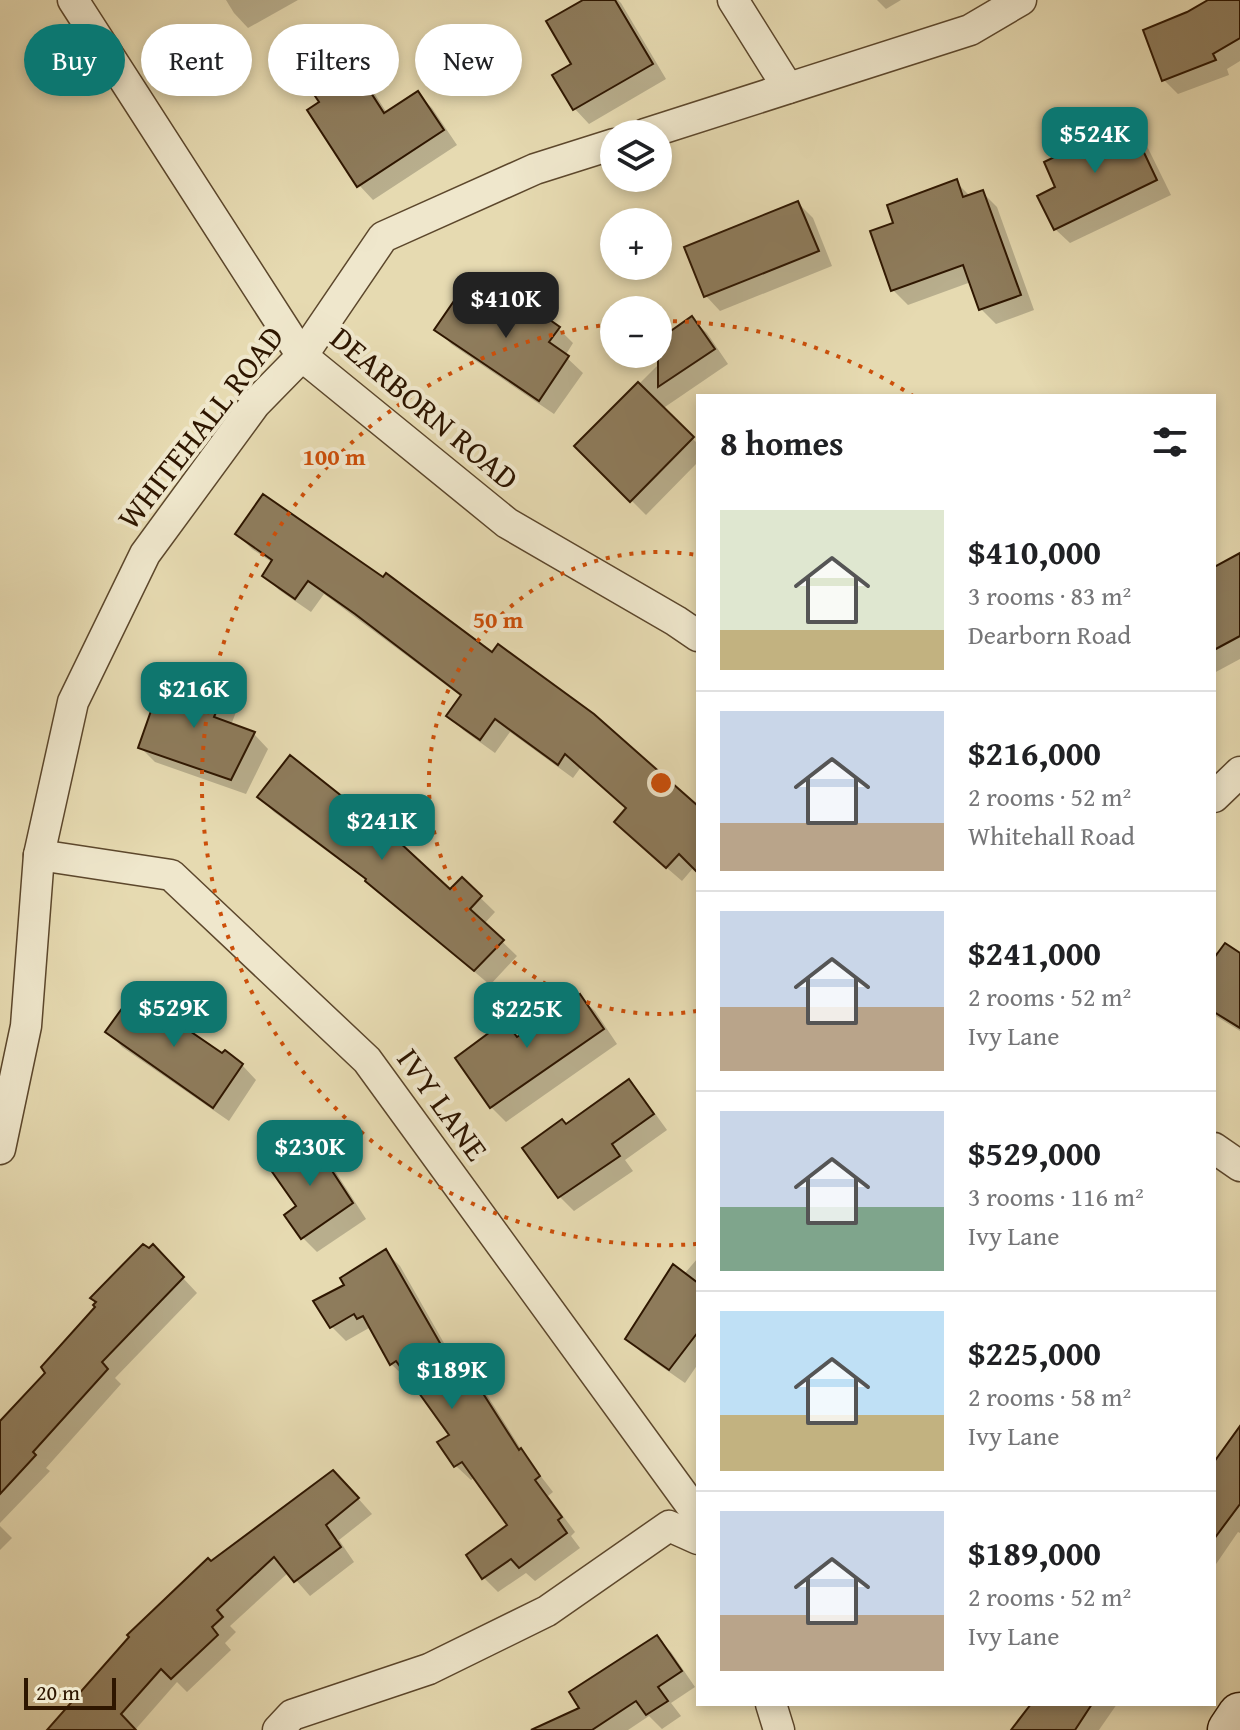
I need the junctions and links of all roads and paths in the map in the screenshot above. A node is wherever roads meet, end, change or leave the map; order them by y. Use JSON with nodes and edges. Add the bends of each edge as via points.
{"nodes":[{"id":1,"x":73,"y":0,"type":"edge"},
{"id":2,"x":733,"y":0,"type":"edge"},
{"id":3,"x":1021,"y":0,"type":"edge"},
{"id":4,"x":788,"y":88,"type":"junction"},
{"id":5,"x":672,"y":125,"type":"edge"},
{"id":6,"x":600,"y":148,"type":"edge"},
{"id":7,"x":302,"y":356,"type":"junction"},
{"id":8,"x":696,"y":635,"type":"edge"},
{"id":9,"x":1240,"y":772,"type":"edge"},
{"id":10,"x":1216,"y":795,"type":"edge"},
{"id":11,"x":39,"y":855,"type":"junction"},
{"id":12,"x":0,"y":1149,"type":"edge"},
{"id":13,"x":1216,"y":1149,"type":"edge"},
{"id":14,"x":1240,"y":1166,"type":"edge"},
{"id":15,"x":696,"y":1512,"type":"edge"},
{"id":16,"x":696,"y":1538,"type":"edge"},
{"id":17,"x":772,"y":1706,"type":"edge"},
{"id":18,"x":1240,"y":1715,"type":"edge"},
{"id":19,"x":278,"y":1730,"type":"edge"},
{"id":20,"x":779,"y":1730,"type":"edge"},
{"id":21,"x":1230,"y":1730,"type":"edge"}],
"edges":[{"from":1,"to":7,"type":"street","name":"DEARBORN ROAD"},
{"from":2,"to":4,"type":"street"},
{"from":3,"to":4,"type":"street","via":[[970,30]]},
{"from":4,"to":5,"type":"street"},
{"from":6,"to":7,"type":"street","name":"WHITEHALL ROAD","via":[[535,169],[383,237]]},
{"from":7,"to":8,"type":"street","name":"DEARBORN ROAD","via":[[507,523]]},
{"from":7,"to":11,"type":"street","name":"WHITEHALL ROAD","via":[[255,404],[145,554],[73,702]]},
{"from":9,"to":10,"type":"street"},
{"from":11,"to":12,"type":"street","name":"WHITEHALL ROAD","via":[[26,1026]]},
{"from":11,"to":15,"type":"street","name":"IVY LANE","via":[[171,875],[367,1060]]},
{"from":13,"to":14,"type":"street"},
{"from":16,"to":19,"type":"street","via":[[669,1526],[547,1611],[429,1669],[292,1715]]},
{"from":17,"to":20,"type":"street"},
{"from":18,"to":21,"type":"main road"}]}
